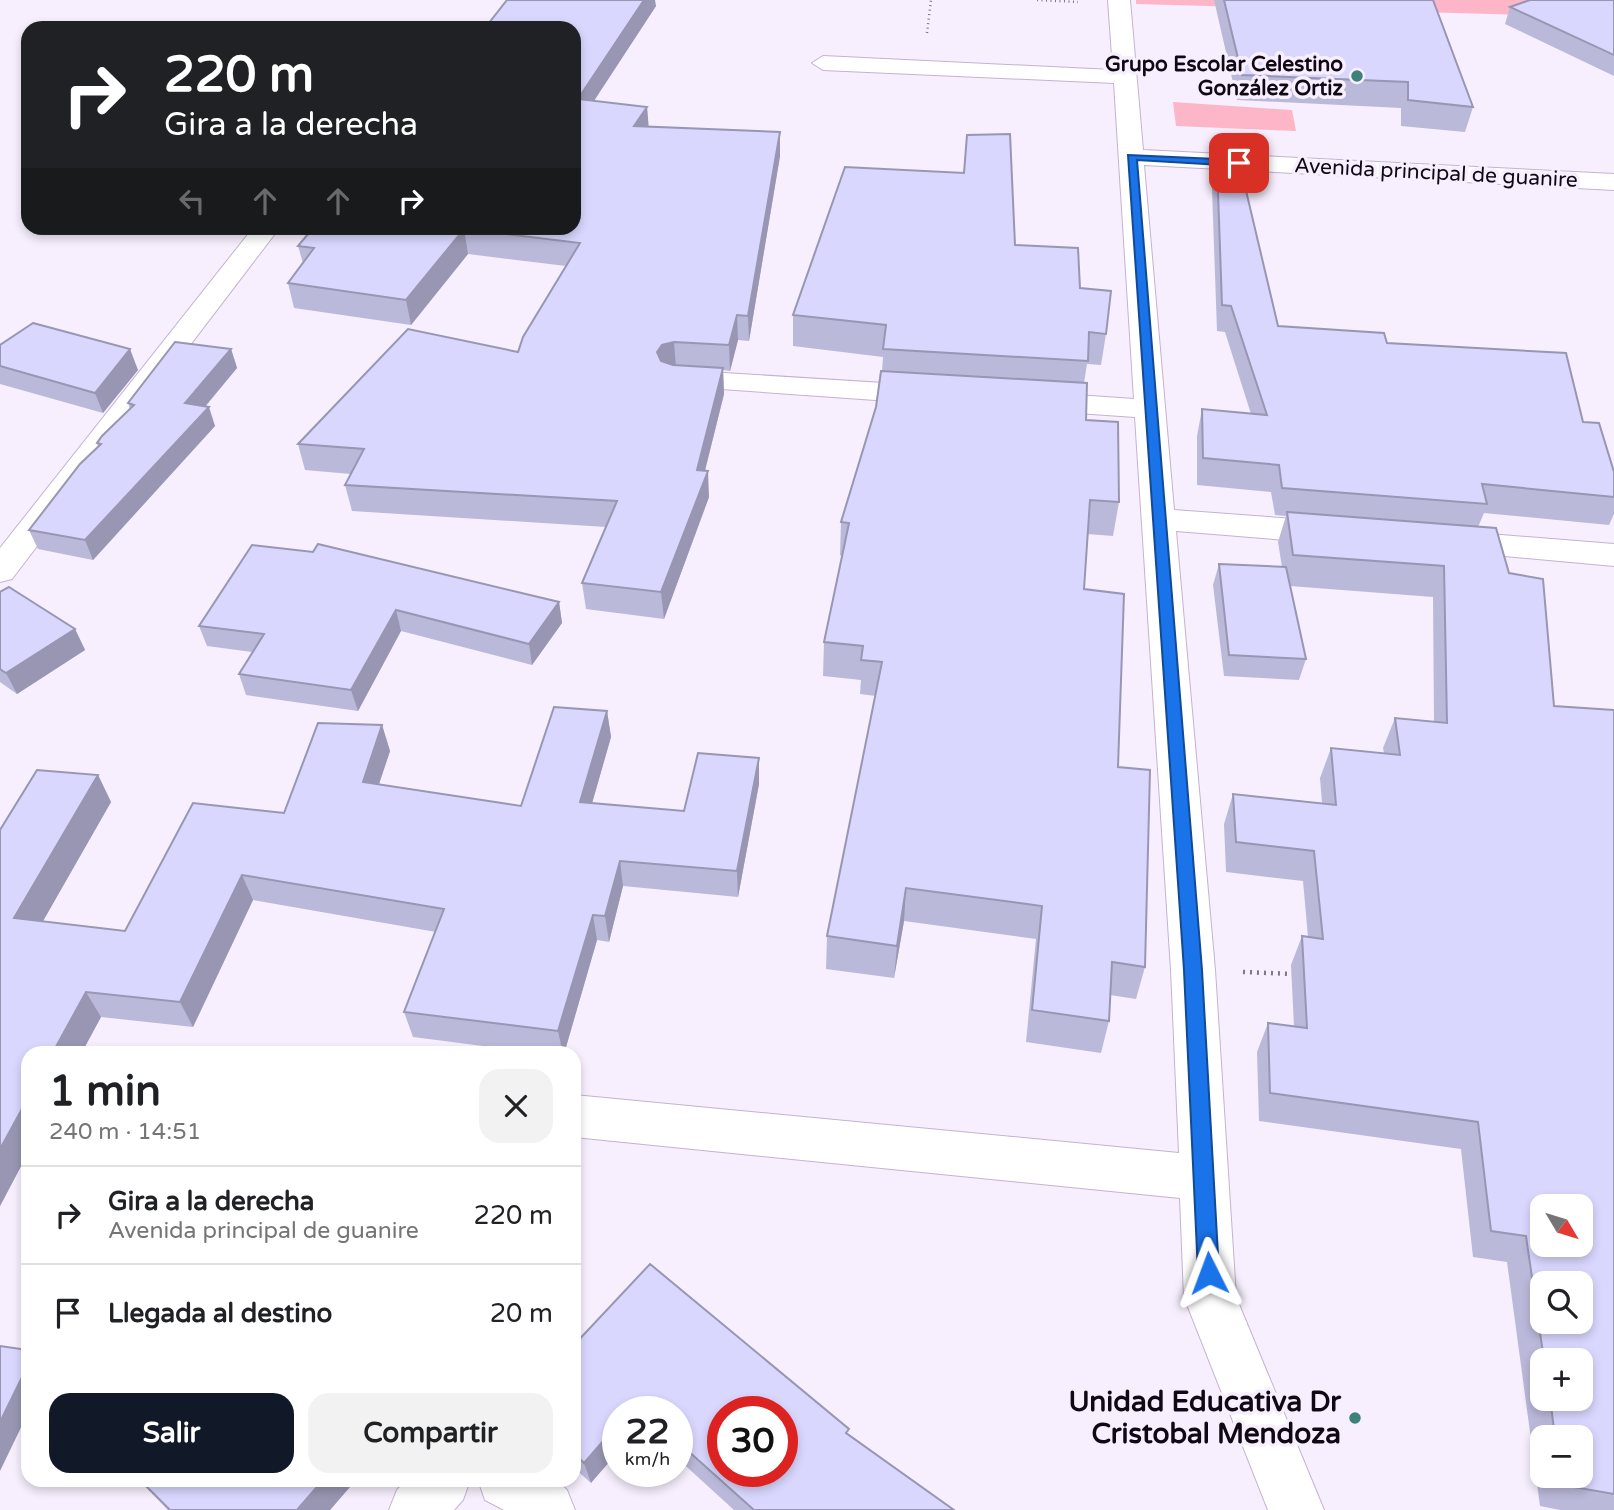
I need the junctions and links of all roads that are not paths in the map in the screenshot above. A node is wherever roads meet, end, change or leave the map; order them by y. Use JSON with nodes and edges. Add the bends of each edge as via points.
{"nodes":[{"id":1,"x":1119,"y":0,"type":"edge"},
{"id":2,"x":823,"y":63,"type":"dead end"},
{"id":3,"x":1125,"y":77,"type":"junction"},
{"id":4,"x":1132,"y":157,"type":"junction"},
{"id":5,"x":1614,"y":181,"type":"edge"},
{"id":6,"x":261,"y":235,"type":"edge"},
{"id":7,"x":676,"y":379,"type":"edge"},
{"id":8,"x":964,"y":397,"type":"edge"},
{"id":9,"x":1004,"y":400,"type":"edge"},
{"id":10,"x":1150,"y":409,"type":"junction"},
{"id":11,"x":1159,"y":519,"type":"junction"},
{"id":12,"x":1366,"y":536,"type":"edge"},
{"id":13,"x":1421,"y":540,"type":"edge"},
{"id":14,"x":1614,"y":555,"type":"edge"},
{"id":15,"x":0,"y":570,"type":"edge"},
{"id":16,"x":581,"y":1117,"type":"edge"},
{"id":17,"x":1203,"y":1178,"type":"junction"},
{"id":18,"x":437,"y":1487,"type":"edge"},
{"id":19,"x":518,"y":1487,"type":"edge"},
{"id":20,"x":417,"y":1510,"type":"edge"},
{"id":21,"x":547,"y":1510,"type":"edge"},
{"id":22,"x":1296,"y":1510,"type":"edge"}],
"edges":[{"from":1,"to":3,"type":"street"},
{"from":2,"to":3,"type":"street"},
{"from":3,"to":4,"type":"street"},
{"from":4,"to":5,"type":"street","name":"Avenida principal de guanire"},
{"from":4,"to":10,"type":"street"},
{"from":6,"to":15,"type":"street"},
{"from":7,"to":8,"type":"street"},
{"from":9,"to":10,"type":"street"},
{"from":10,"to":11,"type":"street"},
{"from":11,"to":12,"type":"street"},
{"from":11,"to":17,"type":"street","via":[[1193,970]]},
{"from":13,"to":14,"type":"street"},
{"from":16,"to":17,"type":"street"},
{"from":17,"to":22,"type":"street","via":[[1210,1297]]},
{"from":18,"to":20,"type":"street"},
{"from":19,"to":21,"type":"street"}]}
